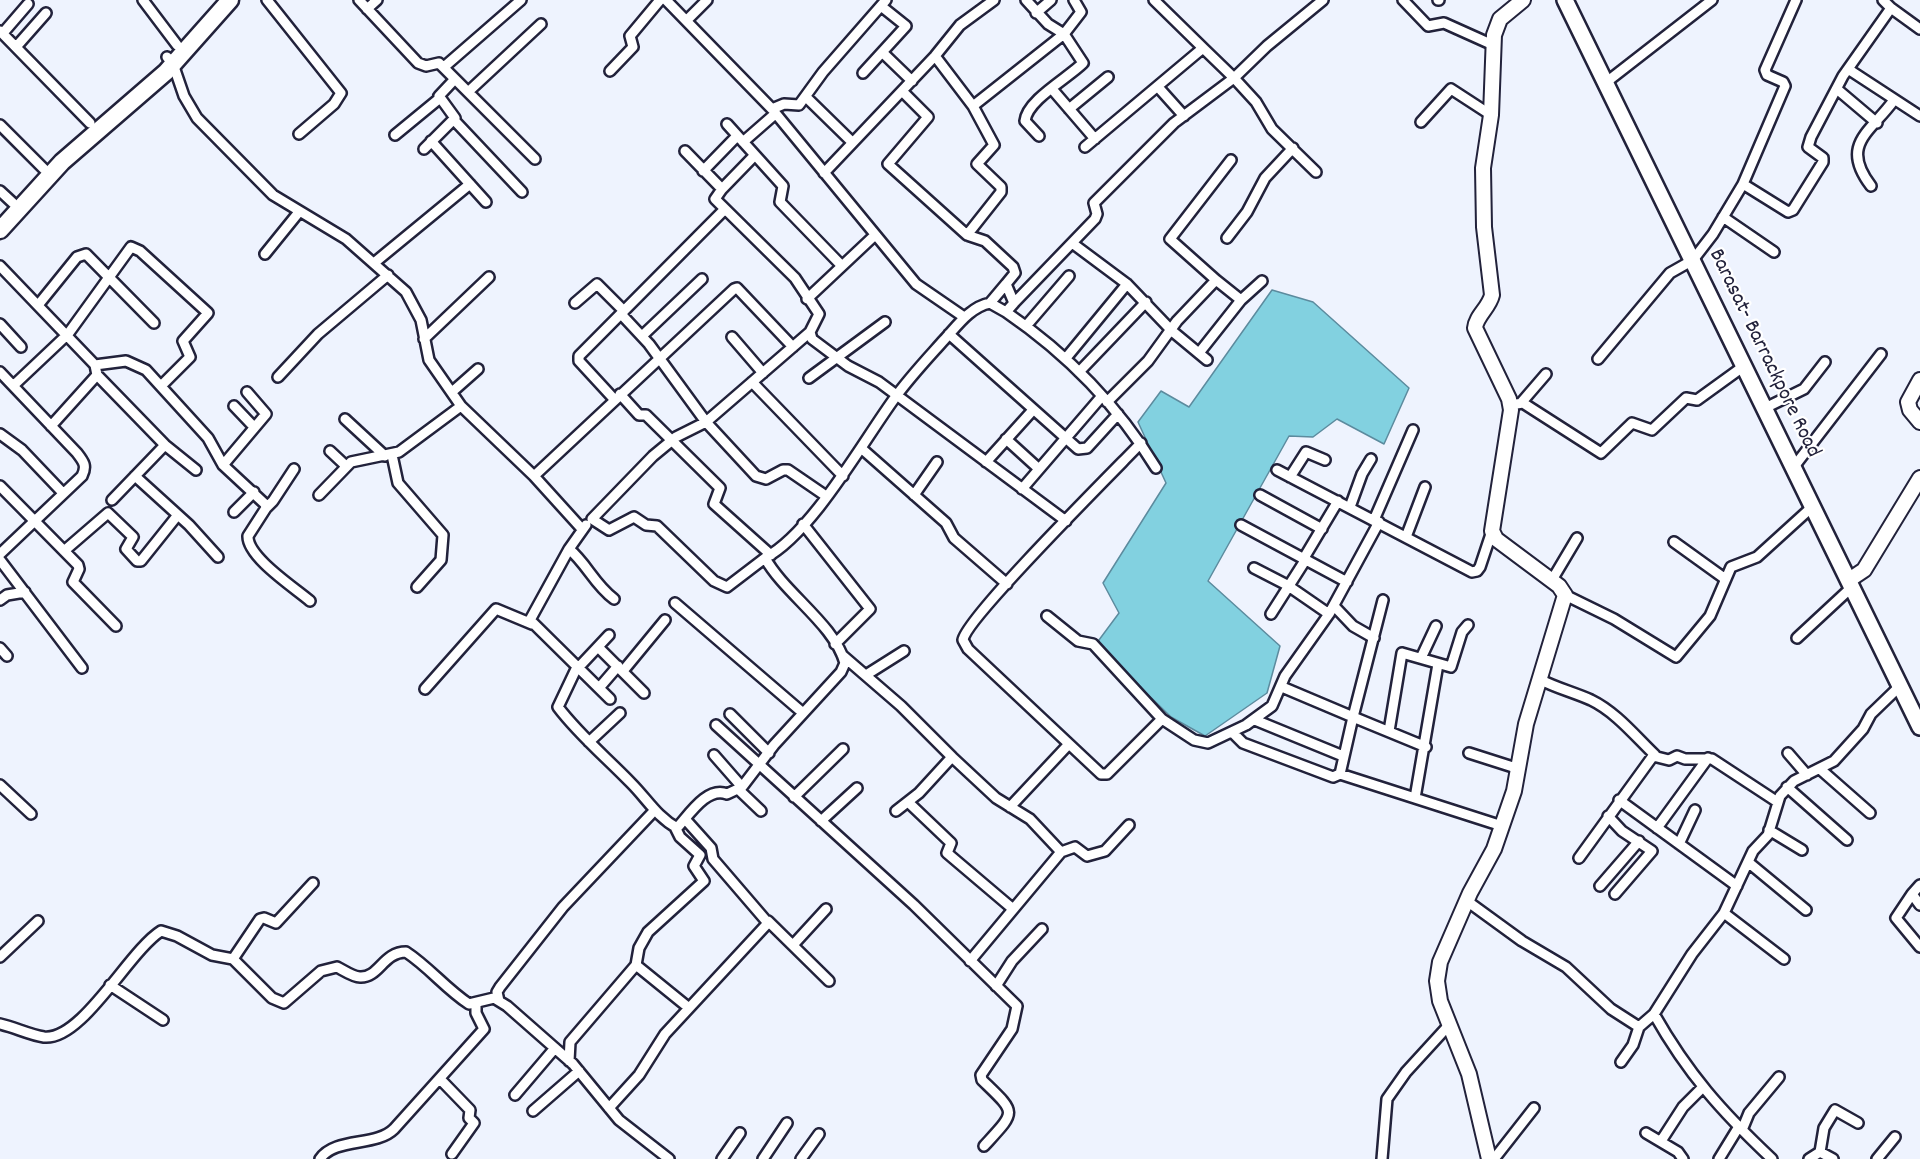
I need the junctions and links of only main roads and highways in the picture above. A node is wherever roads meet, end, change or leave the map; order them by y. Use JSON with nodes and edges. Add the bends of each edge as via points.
{"nodes":[{"id":1,"x":215,"y":0,"type":"edge"},
{"id":2,"x":230,"y":0,"type":"edge"},
{"id":3,"x":1566,"y":0,"type":"edge"},
{"id":4,"x":168,"y":61,"type":"junction"},
{"id":5,"x":0,"y":218,"type":"edge"},
{"id":6,"x":0,"y":230,"type":"edge"},
{"id":7,"x":1920,"y":727,"type":"edge"}],
"edges":[{"from":1,"to":4,"type":"highway"},
{"from":2,"to":4,"type":"highway"},
{"from":3,"to":7,"type":"main road","name":"Barasat- Barrackpore Road"},
{"from":4,"to":5,"type":"highway","via":[[90,123]]},
{"from":4,"to":6,"type":"highway","via":[[75,150]]}]}
